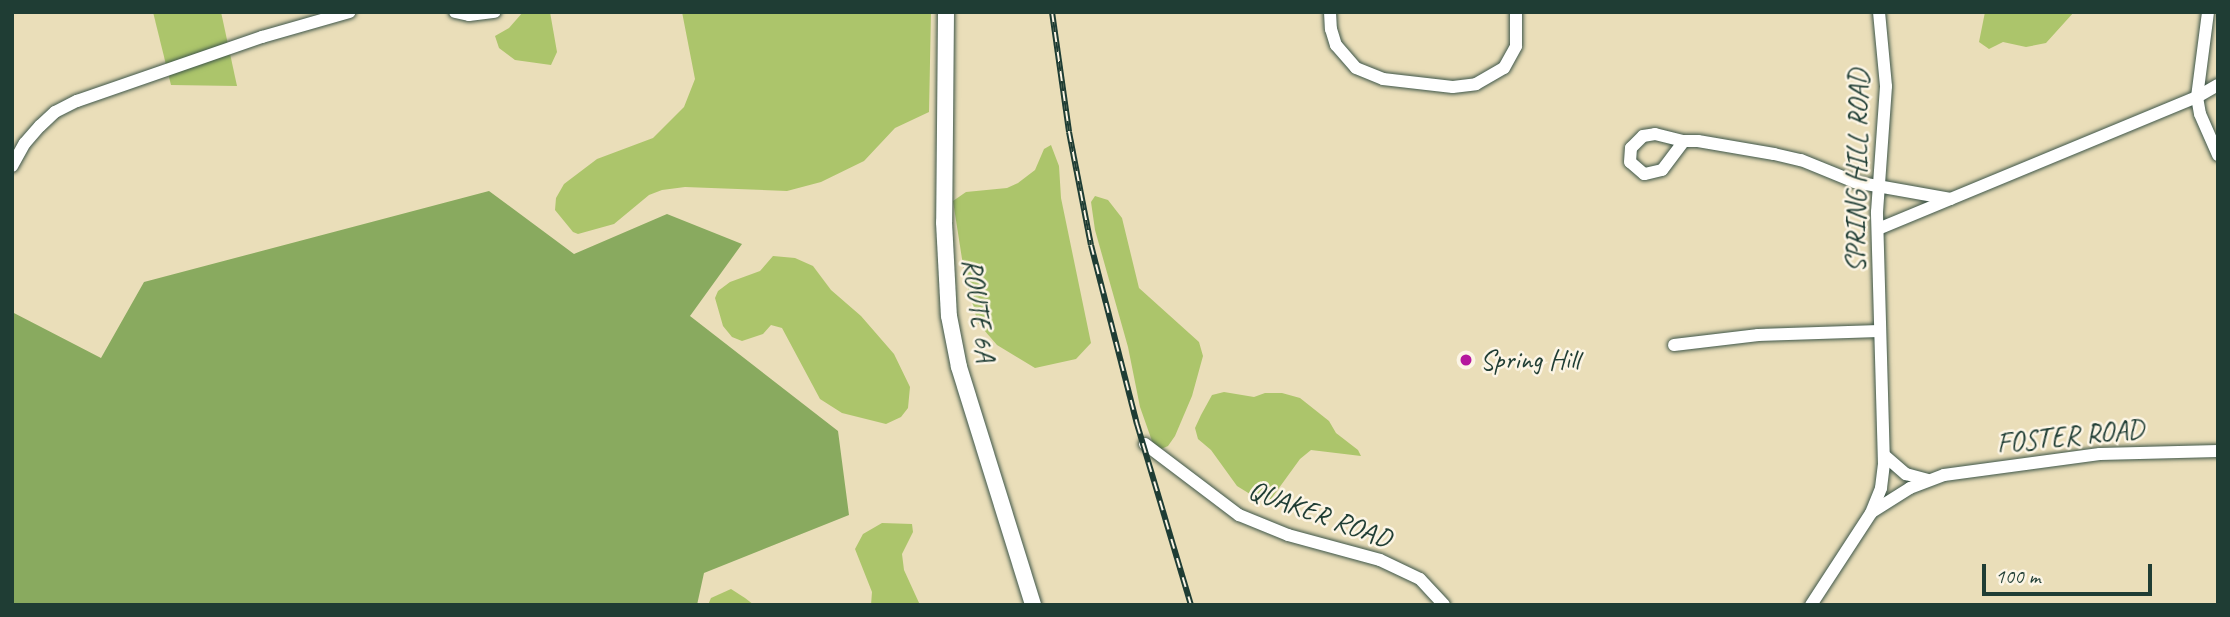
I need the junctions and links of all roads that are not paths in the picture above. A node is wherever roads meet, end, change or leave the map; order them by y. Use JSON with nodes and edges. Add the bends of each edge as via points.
{"nodes":[{"id":1,"x":349,"y":12,"type":"edge"},
{"id":2,"x":455,"y":12,"type":"edge"},
{"id":3,"x":495,"y":12,"type":"edge"},
{"id":4,"x":946,"y":12,"type":"edge"},
{"id":5,"x":1330,"y":12,"type":"edge"},
{"id":6,"x":1516,"y":12,"type":"edge"},
{"id":7,"x":1879,"y":12,"type":"edge"},
{"id":8,"x":2208,"y":12,"type":"edge"},
{"id":9,"x":2218,"y":85,"type":"edge"},
{"id":10,"x":2197,"y":97,"type":"junction"},
{"id":11,"x":1684,"y":141,"type":"dead end"},
{"id":12,"x":2218,"y":155,"type":"edge"},
{"id":13,"x":12,"y":166,"type":"edge"},
{"id":14,"x":1879,"y":188,"type":"junction"},
{"id":15,"x":1950,"y":199,"type":"junction"},
{"id":16,"x":1878,"y":229,"type":"junction"},
{"id":17,"x":1879,"y":331,"type":"junction"},
{"id":18,"x":1674,"y":345,"type":"dead end"},
{"id":19,"x":1145,"y":444,"type":"dead end"},
{"id":20,"x":2218,"y":451,"type":"edge"},
{"id":21,"x":1885,"y":456,"type":"junction"},
{"id":22,"x":1928,"y":480,"type":"junction"},
{"id":23,"x":1871,"y":513,"type":"junction"},
{"id":24,"x":1033,"y":605,"type":"edge"},
{"id":25,"x":1444,"y":605,"type":"edge"},
{"id":26,"x":1811,"y":605,"type":"edge"}],
"edges":[{"from":1,"to":13,"type":"street","via":[[77,101],[55,112],[40,127]]},
{"from":2,"to":3,"type":"street","via":[[469,16]]},
{"from":4,"to":24,"type":"main road","name":"ROUTE 6A","via":[[944,222],[949,316],[962,379]]},
{"from":5,"to":6,"type":"street","via":[[1336,45],[1356,68],[1383,79],[1453,87],[1476,84],[1504,68],[1516,46]]},
{"from":7,"to":14,"type":"street","name":"SPRING HILL ROAD","via":[[1886,86]]},
{"from":8,"to":10,"type":"street"},
{"from":9,"to":10,"type":"street"},
{"from":10,"to":12,"type":"street"},
{"from":10,"to":15,"type":"street"},
{"from":11,"to":14,"type":"street","via":[[1774,154]]},
{"from":14,"to":15,"type":"street"},
{"from":14,"to":16,"type":"street","name":"SPRING HILL ROAD"},
{"from":15,"to":16,"type":"street"},
{"from":16,"to":17,"type":"street","name":"SPRING HILL ROAD"},
{"from":17,"to":18,"type":"street","via":[[1758,335]]},
{"from":17,"to":21,"type":"street","name":"SPRING HILL ROAD"},
{"from":19,"to":25,"type":"street","name":"QUAKER ROAD","via":[[1239,514],[1287,535],[1380,560],[1420,579]]},
{"from":20,"to":22,"type":"street","name":"FOSTER ROAD","via":[[2100,454]]},
{"from":21,"to":22,"type":"street","via":[[1906,474]]},
{"from":21,"to":23,"type":"street","name":"SPRING HILL ROAD","via":[[1881,488]]},
{"from":22,"to":23,"type":"street","name":"FOSTER ROAD"},
{"from":23,"to":26,"type":"street","name":"SPRING HILL ROAD"}]}
